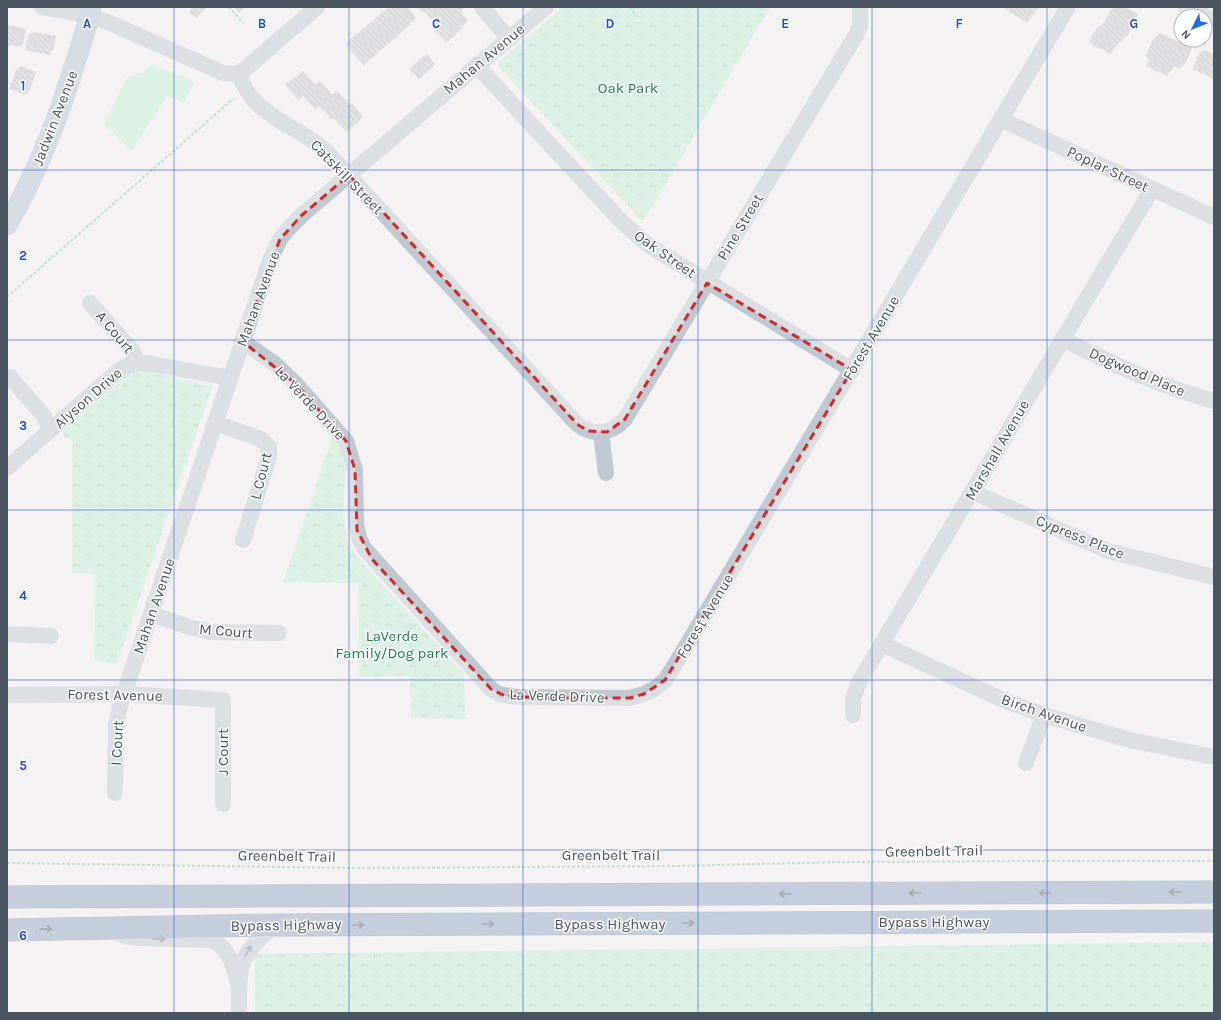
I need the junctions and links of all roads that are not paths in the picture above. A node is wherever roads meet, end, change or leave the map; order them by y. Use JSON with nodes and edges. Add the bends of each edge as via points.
{"nodes":[{"id":1,"x":42,"y":7,"type":"edge"},
{"id":2,"x":317,"y":7,"type":"edge"},
{"id":3,"x":482,"y":7,"type":"edge"},
{"id":4,"x":546,"y":7,"type":"edge"},
{"id":5,"x":860,"y":7,"type":"edge"},
{"id":6,"x":1068,"y":7,"type":"edge"},
{"id":7,"x":1186,"y":7,"type":"edge"},
{"id":8,"x":90,"y":12,"type":"edge"},
{"id":9,"x":1214,"y":20,"type":"edge"},
{"id":10,"x":508,"y":38,"type":"junction"},
{"id":11,"x":476,"y":65,"type":"junction"},
{"id":12,"x":239,"y":73,"type":"junction"},
{"id":13,"x":1002,"y":120,"type":"junction"},
{"id":14,"x":349,"y":175,"type":"junction"},
{"id":15,"x":1152,"y":189,"type":"junction"},
{"id":16,"x":1214,"y":216,"type":"edge"},
{"id":17,"x":7,"y":225,"type":"edge"},
{"id":18,"x":707,"y":283,"type":"junction"},
{"id":19,"x":90,"y":302,"type":"dead end"},
{"id":20,"x":1062,"y":339,"type":"junction"},
{"id":21,"x":242,"y":341,"type":"junction"},
{"id":22,"x":137,"y":362,"type":"junction"},
{"id":23,"x":852,"y":370,"type":"junction"},
{"id":24,"x":10,"y":377,"type":"dead end"},
{"id":25,"x":230,"y":378,"type":"junction"},
{"id":26,"x":1214,"y":401,"type":"edge"},
{"id":27,"x":215,"y":424,"type":"junction"},
{"id":28,"x":50,"y":430,"type":"junction"},
{"id":29,"x":601,"y":433,"type":"junction"},
{"id":30,"x":7,"y":468,"type":"edge"},
{"id":31,"x":606,"y":474,"type":"dead end"},
{"id":32,"x":973,"y":492,"type":"junction"},
{"id":33,"x":243,"y":540,"type":"dead end"},
{"id":34,"x":1214,"y":577,"type":"edge"},
{"id":35,"x":151,"y":614,"type":"junction"},
{"id":36,"x":279,"y":633,"type":"dead end"},
{"id":37,"x":7,"y":634,"type":"edge"},
{"id":38,"x":51,"y":636,"type":"dead end"},
{"id":39,"x":882,"y":644,"type":"junction"},
{"id":40,"x":674,"y":668,"type":"joint"},
{"id":41,"x":124,"y":694,"type":"junction"},
{"id":42,"x":7,"y":695,"type":"edge"},
{"id":43,"x":223,"y":700,"type":"joint"},
{"id":44,"x":853,"y":715,"type":"dead end"},
{"id":45,"x":1044,"y":715,"type":"junction"},
{"id":46,"x":1214,"y":757,"type":"edge"},
{"id":47,"x":1026,"y":764,"type":"dead end"},
{"id":48,"x":115,"y":793,"type":"dead end"},
{"id":49,"x":223,"y":804,"type":"dead end"},
{"id":50,"x":1214,"y":892,"type":"edge"},
{"id":51,"x":7,"y":897,"type":"edge"},
{"id":52,"x":1214,"y":921,"type":"edge"},
{"id":53,"x":276,"y":925,"type":"junction"},
{"id":54,"x":108,"y":928,"type":"junction"},
{"id":55,"x":7,"y":930,"type":"edge"},
{"id":56,"x":239,"y":989,"type":"junction"},
{"id":57,"x":239,"y":1013,"type":"edge"}],
"edges":[{"from":1,"to":8,"type":"street"},
{"from":2,"to":12,"type":"street"},
{"from":3,"to":10,"type":"street"},
{"from":4,"to":10,"type":"street","name":"Mahan Avenue"},
{"from":5,"to":18,"type":"street","name":"Pine Street","via":[[860,26],[856,35]]},
{"from":6,"to":13,"type":"street","name":"Forest Avenue"},
{"from":7,"to":9,"type":"street"},
{"from":8,"to":12,"type":"street","via":[[216,70],[231,74]]},
{"from":8,"to":17,"type":"main road","name":"Jadwin Avenue","via":[[49,138],[23,197]]},
{"from":10,"to":11,"type":"street","name":"Mahan Avenue"},
{"from":11,"to":14,"type":"street","name":"Mahan Avenue"},
{"from":11,"to":18,"type":"street","name":"Oak Street","via":[[634,234]]},
{"from":12,"to":14,"type":"street","name":"Catskill Street","via":[[247,93],[265,112],[320,145]]},
{"from":13,"to":15,"type":"street","name":"Poplar Street"},
{"from":13,"to":23,"type":"street","name":"Forest Avenue"},
{"from":14,"to":21,"type":"street","name":"Mahan Avenue","via":[[298,219],[280,239],[270,260]]},
{"from":14,"to":29,"type":"street","name":"Catskill Street","via":[[577,424],[588,431]]},
{"from":15,"to":16,"type":"street","name":"Poplar Street"},
{"from":15,"to":20,"type":"street","name":"Marshall Avenue"},
{"from":18,"to":23,"type":"street","name":"Oak Street"},
{"from":18,"to":29,"type":"street","name":"Pine Street","via":[[625,419],[612,429]]},
{"from":19,"to":22,"type":"street","name":"A Court","via":[[132,350]]},
{"from":20,"to":26,"type":"street","name":"Dogwood Place","via":[[1162,385]]},
{"from":20,"to":32,"type":"street","name":"Marshall Avenue"},
{"from":21,"to":25,"type":"street","name":"Mahan Avenue"},
{"from":21,"to":40,"type":"street","name":"La Verde Drive","via":[[282,370],[341,434],[353,459],[356,475],[356,524],[364,548],[491,689],[499,694],[518,697],[630,698],[656,688]]},
{"from":22,"to":25,"type":"street","name":"Alyson Drive"},
{"from":22,"to":28,"type":"street","name":"Alyson Drive","via":[[124,366]]},
{"from":23,"to":40,"type":"street","name":"Forest Avenue"},
{"from":24,"to":28,"type":"street","via":[[44,416]]},
{"from":25,"to":27,"type":"street","name":"Mahan Avenue"},
{"from":27,"to":33,"type":"street","name":"L Court","via":[[261,439],[269,447],[269,457]]},
{"from":27,"to":35,"type":"street","name":"Mahan Avenue"},
{"from":28,"to":30,"type":"street","name":"Alyson Drive"},
{"from":29,"to":31,"type":"street"},
{"from":32,"to":34,"type":"street","name":"Cypress Place","via":[[1108,551]]},
{"from":32,"to":39,"type":"street","name":"Marshall Avenue"},
{"from":35,"to":36,"type":"street","name":"M Court","via":[[211,632]]},
{"from":35,"to":41,"type":"street","name":"Mahan Avenue"},
{"from":37,"to":38,"type":"street"},
{"from":39,"to":44,"type":"street","name":"Marshall Avenue","via":[[859,682],[853,699]]},
{"from":39,"to":45,"type":"street","name":"Birch Avenue","via":[[1001,699]]},
{"from":41,"to":42,"type":"street","name":"Forest Avenue"},
{"from":41,"to":43,"type":"street","name":"Forest Avenue"},
{"from":41,"to":48,"type":"street","name":"I Court","via":[[116,725]]},
{"from":43,"to":49,"type":"street","name":"J Court"},
{"from":45,"to":46,"type":"street","name":"Birch Avenue","via":[[1130,740]]},
{"from":45,"to":47,"type":"street"},
{"from":50,"to":51,"type":"highway","name":"Bypass Highway","one_way":true},
{"from":53,"to":52,"type":"highway","name":"Bypass Highway","one_way":true},
{"from":53,"to":54,"type":"highway","name":"Bypass Highway"},
{"from":56,"to":53,"type":"street","one_way":true,"via":[[242,964],[247,952],[258,939]]},
{"from":55,"to":54,"type":"highway","name":"Bypass Highway","one_way":true},
{"from":54,"to":56,"type":"street","one_way":true,"via":[[123,935],[139,938],[217,942],[232,962]]},
{"from":56,"to":57,"type":"street"}]}
